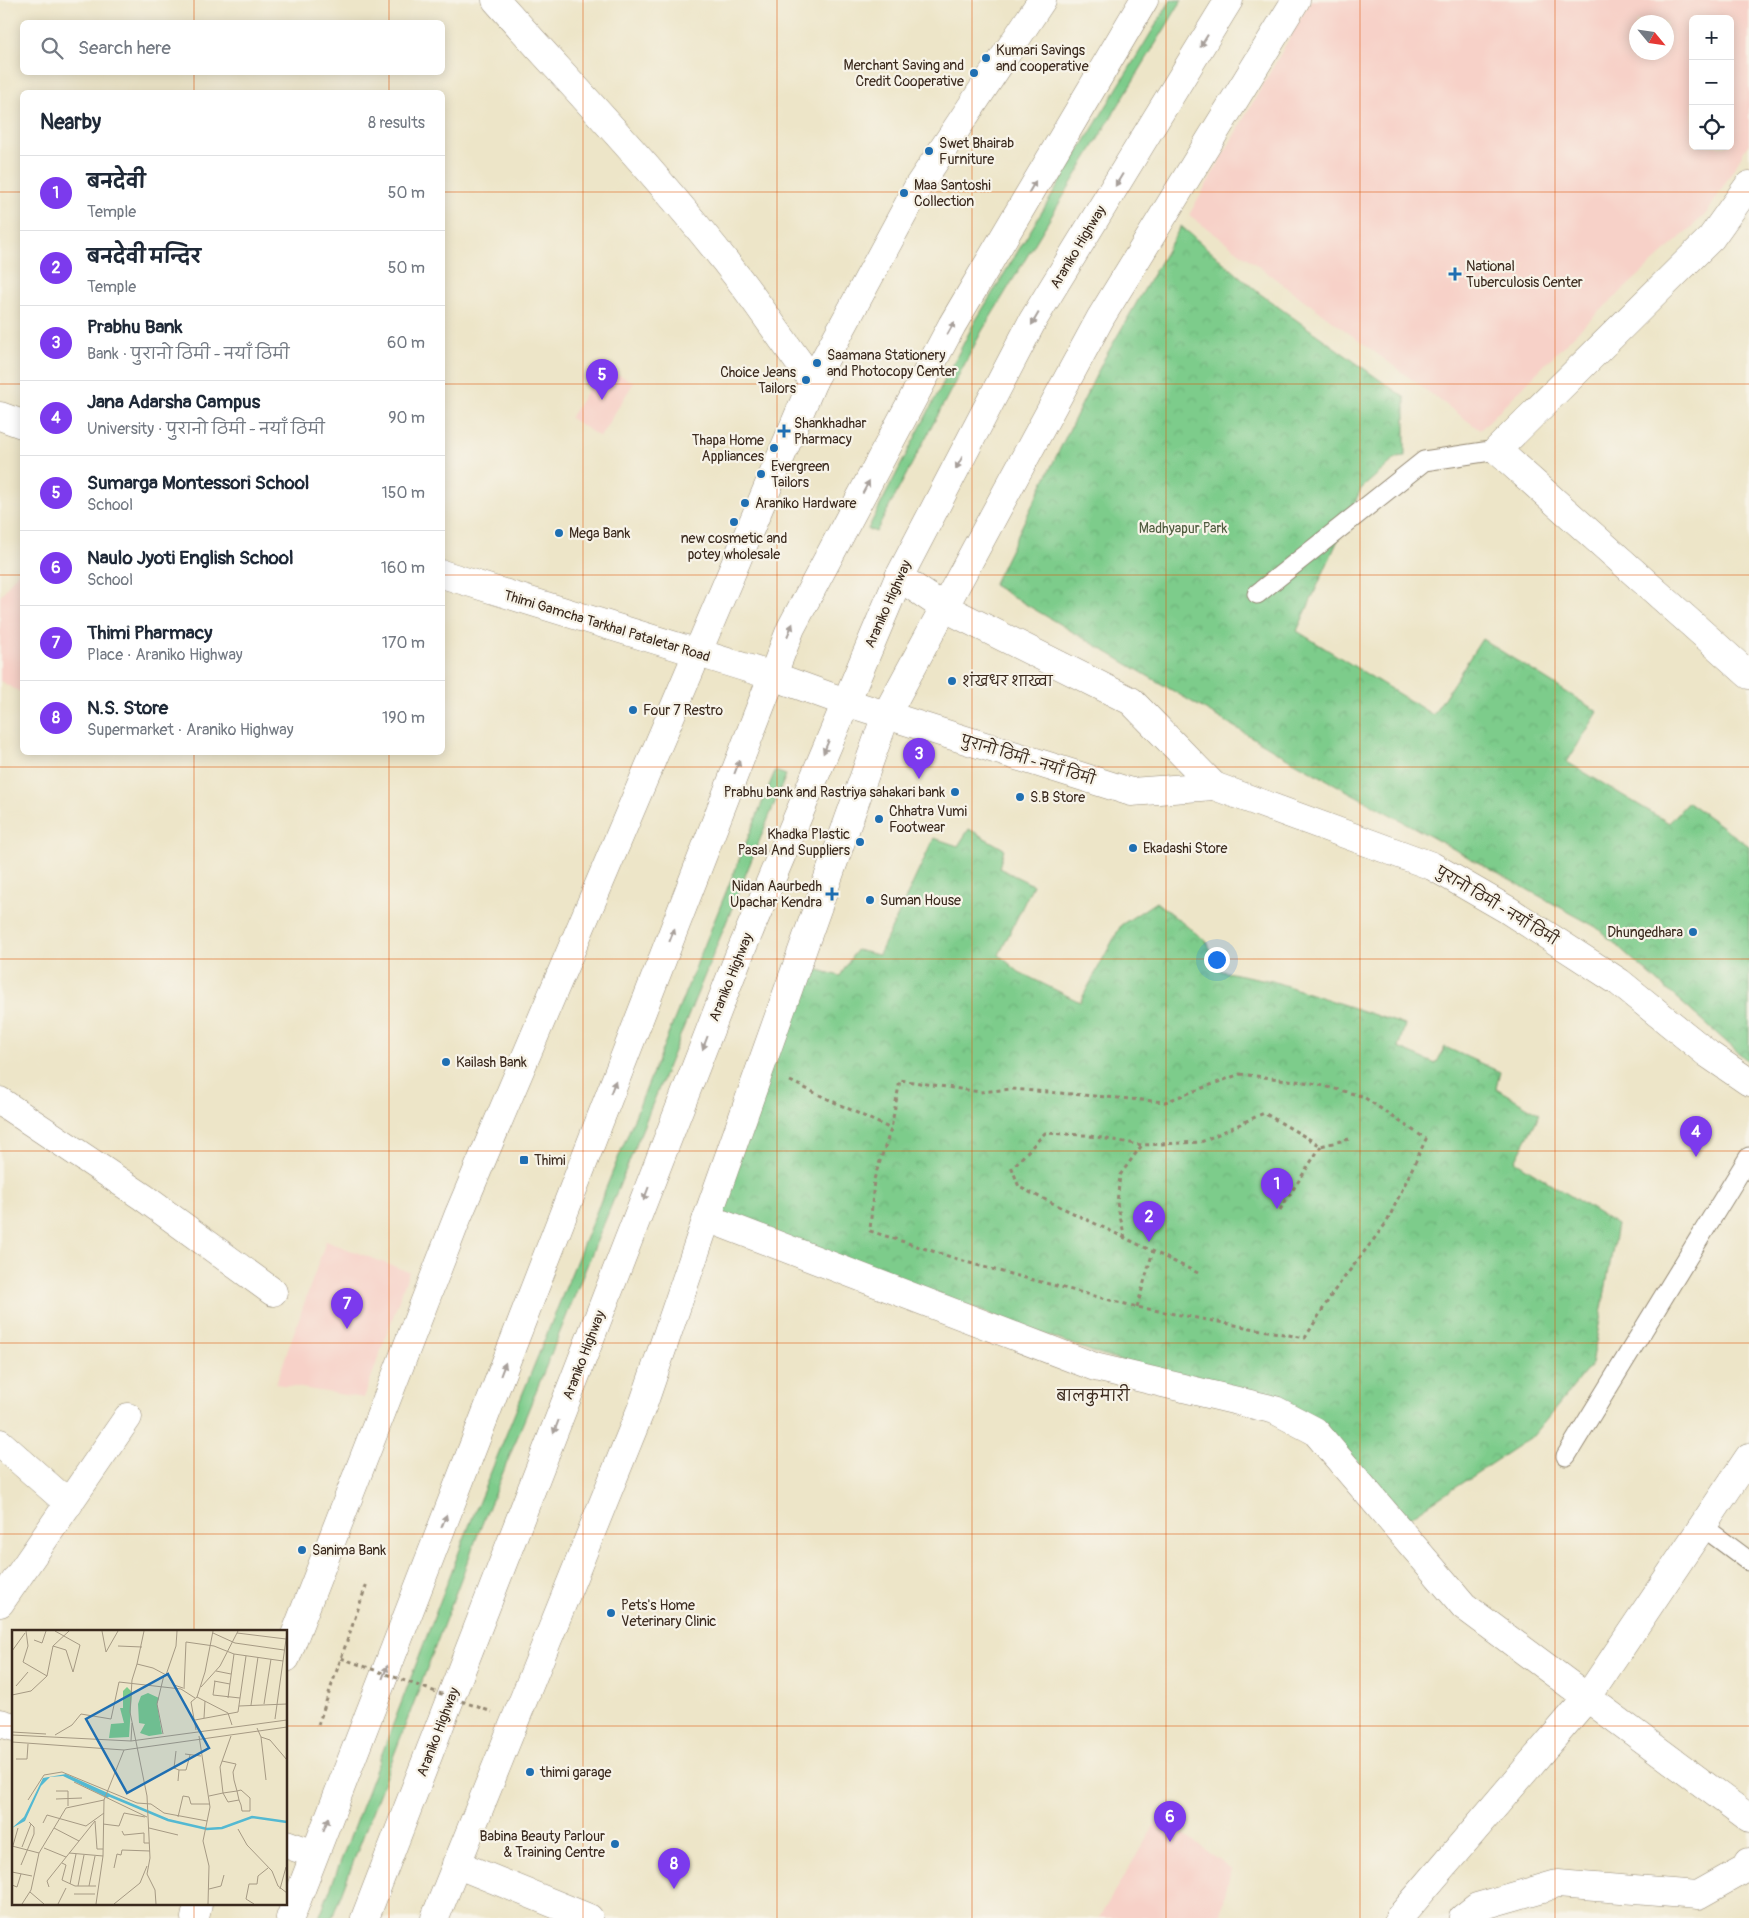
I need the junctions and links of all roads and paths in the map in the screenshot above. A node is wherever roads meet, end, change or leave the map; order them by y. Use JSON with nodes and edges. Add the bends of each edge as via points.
{"nodes":[{"id":1,"x":496,"y":0,"type":"edge"},
{"id":2,"x":1042,"y":0,"type":"edge"},
{"id":3,"x":1144,"y":0,"type":"edge"},
{"id":4,"x":1229,"y":0,"type":"edge"},
{"id":5,"x":1296,"y":0,"type":"edge"},
{"id":6,"x":1749,"y":186,"type":"edge"},
{"id":7,"x":813,"y":381,"type":"junction"},
{"id":8,"x":0,"y":416,"type":"edge"},
{"id":9,"x":20,"y":423,"type":"edge"},
{"id":10,"x":1497,"y":450,"type":"junction"},
{"id":11,"x":445,"y":575,"type":"edge"},
{"id":12,"x":899,"y":577,"type":"junction"},
{"id":13,"x":1257,"y":594,"type":"dead end"},
{"id":14,"x":943,"y":607,"type":"junction"},
{"id":15,"x":699,"y":653,"type":"junction"},
{"id":16,"x":1749,"y":675,"type":"edge"},
{"id":17,"x":773,"y":676,"type":"junction"},
{"id":18,"x":845,"y":702,"type":"junction"},
{"id":19,"x":886,"y":715,"type":"junction"},
{"id":20,"x":1214,"y":786,"type":"junction"},
{"id":21,"x":761,"y":1067,"type":"junction"},
{"id":22,"x":1749,"y":1082,"type":"edge"},
{"id":23,"x":0,"y":1101,"type":"edge"},
{"id":24,"x":891,"y":1129,"type":"junction"},
{"id":25,"x":1349,"y":1139,"type":"dead end"},
{"id":26,"x":1142,"y":1144,"type":"junction"},
{"id":27,"x":1321,"y":1146,"type":"junction"},
{"id":28,"x":1749,"y":1157,"type":"edge"},
{"id":29,"x":1280,"y":1210,"type":"dead end"},
{"id":30,"x":706,"y":1218,"type":"junction"},
{"id":31,"x":1125,"y":1238,"type":"junction"},
{"id":32,"x":1153,"y":1251,"type":"junction"},
{"id":33,"x":1198,"y":1273,"type":"dead end"},
{"id":34,"x":273,"y":1292,"type":"dead end"},
{"id":35,"x":1137,"y":1307,"type":"junction"},
{"id":36,"x":128,"y":1418,"type":"dead end"},
{"id":37,"x":0,"y":1443,"type":"edge"},
{"id":38,"x":1566,"y":1456,"type":"dead end"},
{"id":39,"x":1749,"y":1457,"type":"edge"},
{"id":40,"x":68,"y":1504,"type":"junction"},
{"id":41,"x":1702,"y":1526,"type":"junction"},
{"id":42,"x":1749,"y":1561,"type":"edge"},
{"id":43,"x":367,"y":1583,"type":"dead end"},
{"id":44,"x":0,"y":1603,"type":"edge"},
{"id":45,"x":288,"y":1653,"type":"edge"},
{"id":46,"x":341,"y":1658,"type":"junction"},
{"id":47,"x":1586,"y":1698,"type":"junction"},
{"id":48,"x":492,"y":1712,"type":"dead end"},
{"id":49,"x":318,"y":1725,"type":"dead end"},
{"id":50,"x":1749,"y":1818,"type":"edge"},
{"id":51,"x":288,"y":1845,"type":"edge"},
{"id":52,"x":314,"y":1854,"type":"junction"},
{"id":53,"x":456,"y":1864,"type":"junction"},
{"id":54,"x":1748,"y":1867,"type":"edge"},
{"id":55,"x":290,"y":1918,"type":"edge"},
{"id":56,"x":365,"y":1918,"type":"edge"},
{"id":57,"x":434,"y":1918,"type":"edge"},
{"id":58,"x":589,"y":1918,"type":"edge"},
{"id":59,"x":1398,"y":1918,"type":"edge"},
{"id":60,"x":1463,"y":1918,"type":"edge"}],
"edges":[{"from":1,"to":7,"type":"main road","via":[[671,197],[742,283]]},
{"from":2,"to":7,"type":"main road","via":[[919,185]]},
{"from":17,"to":3,"type":"main road","one_way":true,"via":[[791,628],[952,325]]},
{"from":4,"to":12,"type":"main road","name":"Araniko Highway","one_way":true,"via":[[1034,320]]},
{"from":5,"to":14,"type":"main road","via":[[1101,317]]},
{"from":6,"to":10,"type":"main road","via":[[1711,238]]},
{"from":7,"to":15,"type":"main road"},
{"from":8,"to":9,"type":"main road"},
{"from":10,"to":13,"type":"lane","via":[[1424,461]]},
{"from":10,"to":16,"type":"main road"},
{"from":11,"to":15,"type":"main road","name":"Thimi Gamcha Tarkhal Pataletar Road"},
{"from":12,"to":14,"type":"main road","name":"पुरानो ठिमी - नयाँ ठिमी"},
{"from":12,"to":18,"type":"main road","name":"Araniko Highway"},
{"from":14,"to":19,"type":"main road"},
{"from":14,"to":20,"type":"main road","name":"पुरानो ठिमी - नयाँ ठिमी","via":[[1131,702]]},
{"from":15,"to":17,"type":"main road","name":"Thimi Gamcha Tarkhal Pataletar Road"},
{"from":15,"to":45,"type":"main road","via":[[458,1216]]},
{"from":17,"to":18,"type":"main road","name":"Thimi Gamcha Tarkhal Pataletar Road"},
{"from":52,"to":17,"type":"main road","one_way":true},
{"from":18,"to":19,"type":"main road","name":"पुरानो ठिमी - नयाँ ठिमी"},
{"from":18,"to":56,"type":"main road","name":"Araniko Highway","one_way":true,"via":[[738,958]]},
{"from":19,"to":20,"type":"main road","name":"पुरानो ठिमी - नयाँ ठिमी","via":[[1131,792]]},
{"from":19,"to":21,"type":"main road"},
{"from":20,"to":22,"type":"main road","name":"पुरानो ठिमी - नयाँ ठिमी","via":[[1432,866],[1508,910],[1619,982],[1708,1054]]},
{"from":21,"to":24,"type":"path"},
{"from":21,"to":30,"type":"main road"},
{"from":23,"to":34,"type":"main road","via":[[143,1197]]},
{"from":24,"to":35,"type":"path","via":[[874,1179],[870,1231],[976,1265]]},
{"from":24,"to":35,"type":"path","via":[[900,1080],[980,1092],[1012,1089],[1166,1102],[1240,1074],[1312,1083],[1362,1096],[1426,1139],[1387,1222],[1334,1291],[1305,1338]]},
{"from":25,"to":27,"type":"path"},
{"from":26,"to":27,"type":"path","via":[[1202,1142],[1264,1113]]},
{"from":26,"to":31,"type":"path","via":[[1120,1175],[1116,1203]]},
{"from":26,"to":31,"type":"path","via":[[1045,1133],[1012,1168],[1019,1187]]},
{"from":27,"to":29,"type":"path"},
{"from":28,"to":38,"type":"lane"},
{"from":30,"to":47,"type":"main road","via":[[1095,1366],[1275,1410],[1315,1431],[1464,1606]]},
{"from":30,"to":53,"type":"main road","via":[[644,1402]]},
{"from":31,"to":32,"type":"path"},
{"from":32,"to":33,"type":"path"},
{"from":32,"to":35,"type":"path"},
{"from":36,"to":40,"type":"main road"},
{"from":37,"to":40,"type":"main road"},
{"from":39,"to":41,"type":"main road"},
{"from":40,"to":44,"type":"main road"},
{"from":41,"to":42,"type":"lane"},
{"from":41,"to":47,"type":"main road"},
{"from":43,"to":46,"type":"path"},
{"from":46,"to":48,"type":"path","bridge":true},
{"from":46,"to":49,"type":"path"},
{"from":47,"to":50,"type":"main road"},
{"from":47,"to":59,"type":"main road"},
{"from":51,"to":52,"type":"main road"},
{"from":52,"to":55,"type":"main road"},
{"from":53,"to":57,"type":"main road"},
{"from":53,"to":58,"type":"main road"},
{"from":54,"to":60,"type":"main road","via":[[1698,1895],[1557,1884],[1477,1907]]}]}
